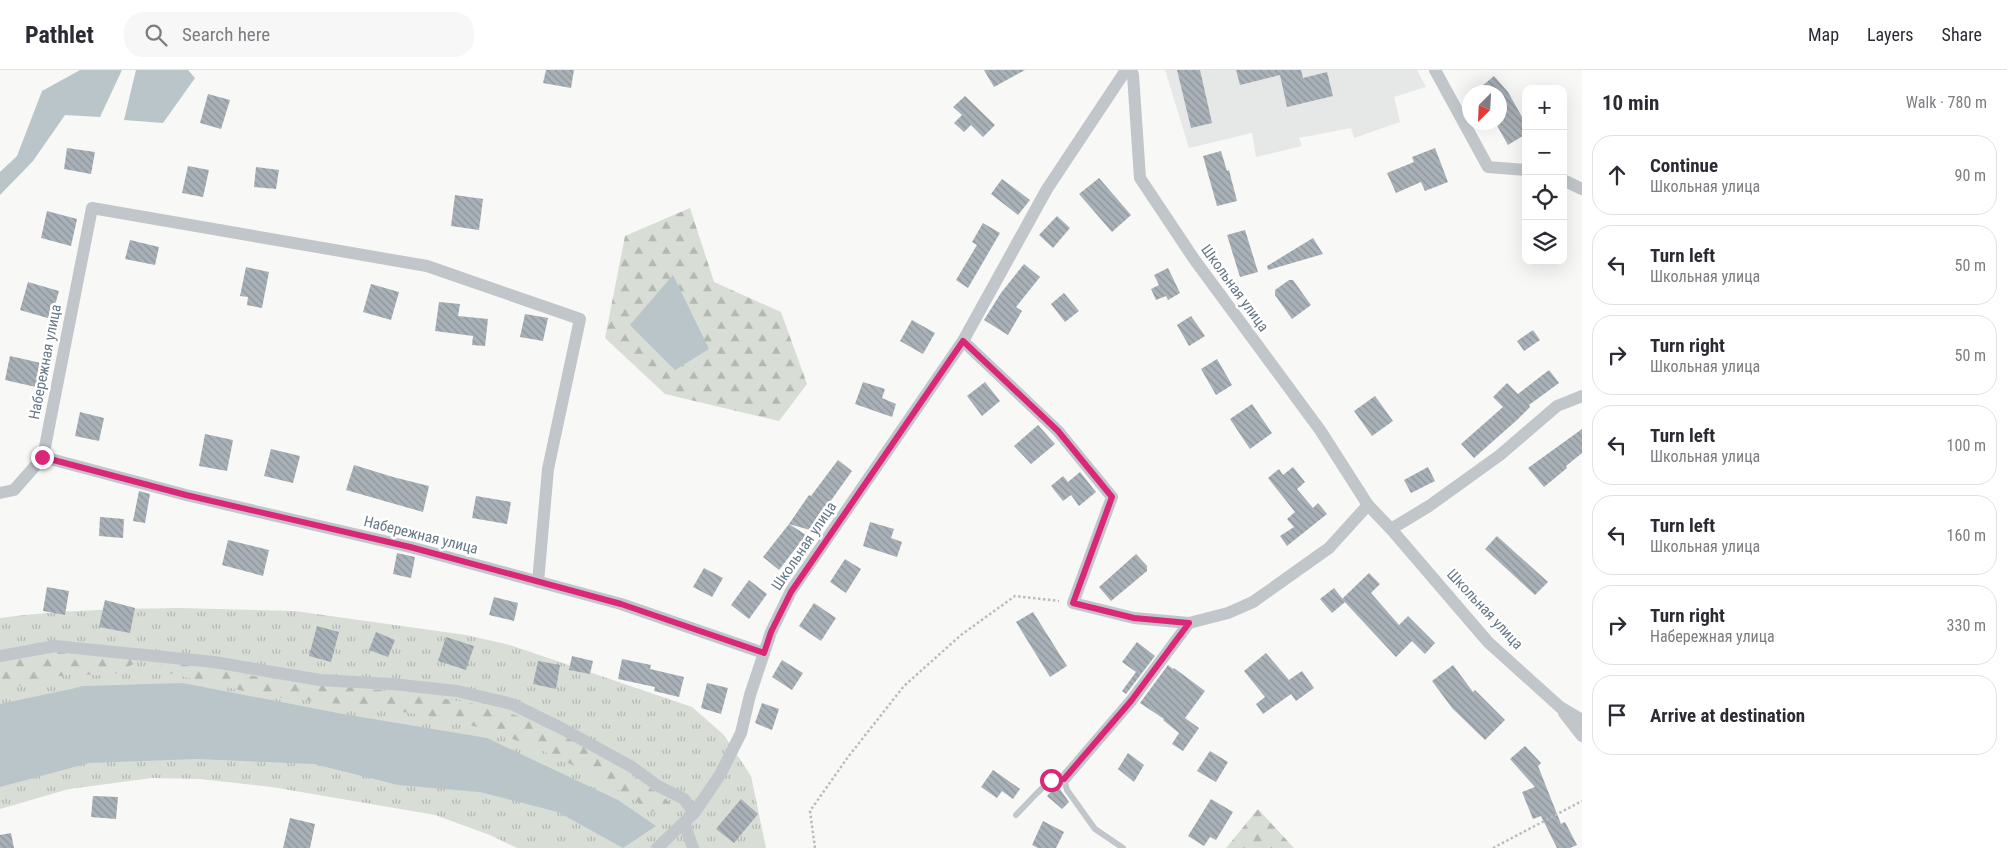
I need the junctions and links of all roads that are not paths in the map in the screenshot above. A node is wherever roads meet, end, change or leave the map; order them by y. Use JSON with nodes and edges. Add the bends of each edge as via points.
{"nodes":[{"id":1,"x":1126,"y":70,"type":"edge"},
{"id":2,"x":1131,"y":70,"type":"edge"},
{"id":3,"x":1435,"y":70,"type":"edge"},
{"id":4,"x":1522,"y":170,"type":"edge"},
{"id":5,"x":1567,"y":182,"type":"edge"},
{"id":6,"x":1582,"y":189,"type":"edge"},
{"id":7,"x":963,"y":341,"type":"junction"},
{"id":8,"x":1582,"y":396,"type":"edge"},
{"id":9,"x":42,"y":457,"type":"junction"},
{"id":10,"x":0,"y":493,"type":"edge"},
{"id":11,"x":1368,"y":505,"type":"junction"},
{"id":12,"x":1391,"y":529,"type":"junction"},
{"id":13,"x":538,"y":582,"type":"junction"},
{"id":14,"x":1189,"y":623,"type":"junction"},
{"id":15,"x":764,"y":653,"type":"junction"},
{"id":16,"x":0,"y":656,"type":"edge"},
{"id":17,"x":1560,"y":707,"type":"junction"},
{"id":18,"x":1582,"y":720,"type":"edge"},
{"id":19,"x":1582,"y":736,"type":"edge"},
{"id":20,"x":1064,"y":779,"type":"junction"},
{"id":21,"x":694,"y":813,"type":"junction"},
{"id":22,"x":1016,"y":816,"type":"dead end"},
{"id":23,"x":684,"y":823,"type":"junction"},
{"id":24,"x":657,"y":848,"type":"edge"},
{"id":25,"x":692,"y":848,"type":"edge"},
{"id":26,"x":1123,"y":848,"type":"edge"}],
"edges":[{"from":1,"to":7,"type":"street","name":"Школьная улица","via":[[1048,189]]},
{"from":2,"to":11,"type":"street","name":"Школьная улица","via":[[1140,178],[1205,275],[1320,430]]},
{"from":3,"to":4,"type":"street","via":[[1488,167]]},
{"from":5,"to":6,"type":"street"},
{"from":7,"to":14,"type":"street","via":[[1058,431],[1112,497],[1073,603],[1134,618]]},
{"from":7,"to":15,"type":"street","name":"Школьная улица","via":[[791,592]]},
{"from":8,"to":12,"type":"street","via":[[1557,406],[1500,455]]},
{"from":9,"to":10,"type":"street","via":[[14,490]]},
{"from":9,"to":13,"type":"street","name":"Набережная улица","via":[[186,495],[410,547]]},
{"from":9,"to":13,"type":"street","name":"Набережная улица","via":[[92,208],[427,266],[580,319],[548,469]]},
{"from":11,"to":12,"type":"street","name":"Школьная улица"},
{"from":11,"to":14,"type":"street","via":[[1330,548],[1253,602]]},
{"from":12,"to":17,"type":"street","name":"Школьная улица","via":[[1488,642]]},
{"from":13,"to":15,"type":"street","name":"Набережная улица","via":[[621,604]]},
{"from":14,"to":20,"type":"street","via":[[1131,701]]},
{"from":15,"to":21,"type":"street","name":"Школьная улица","via":[[741,733],[720,775]]},
{"from":16,"to":21,"type":"street","via":[[55,646],[214,662],[320,680],[457,691],[512,704],[560,728],[684,799]]},
{"from":17,"to":18,"type":"street","name":"Школьная улица"},
{"from":17,"to":19,"type":"street","name":"Школьная улица"},
{"from":20,"to":22,"type":"lane","via":[[1051,780]]},
{"from":20,"to":26,"type":"lane","via":[[1067,790],[1096,829]]},
{"from":21,"to":23,"type":"street"},
{"from":23,"to":24,"type":"street"},
{"from":23,"to":25,"type":"street"}]}
